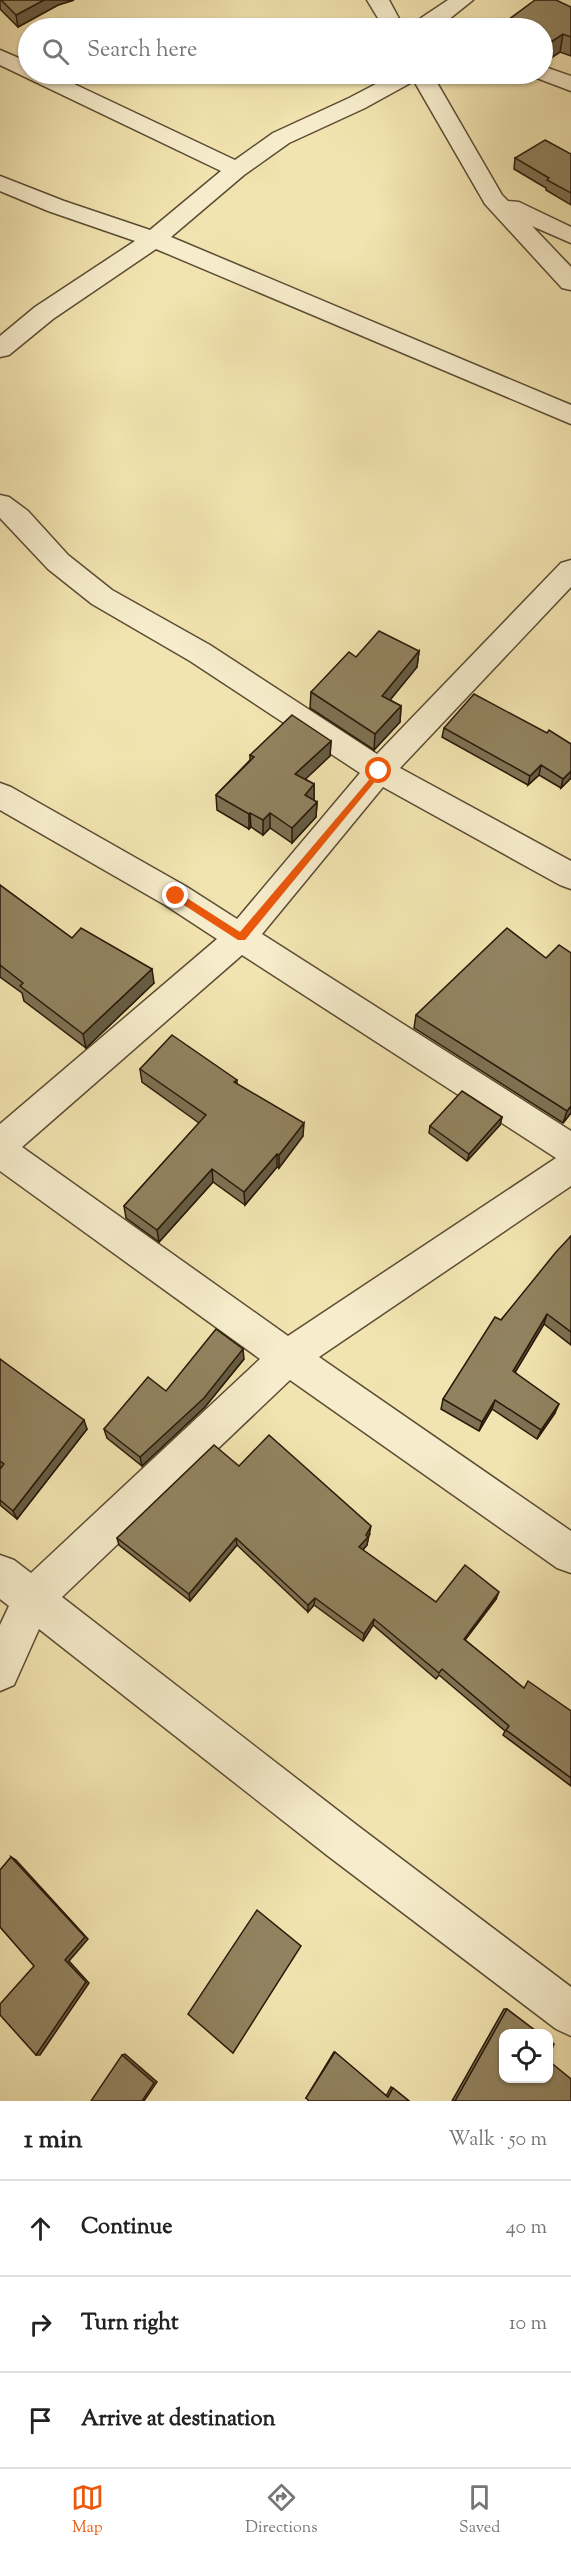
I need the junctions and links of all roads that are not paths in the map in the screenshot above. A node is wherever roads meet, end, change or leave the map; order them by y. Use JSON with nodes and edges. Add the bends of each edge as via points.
{"nodes":[{"id":1,"x":378,"y":0,"type":"edge"},
{"id":2,"x":462,"y":0,"type":"edge"},
{"id":3,"x":388,"y":18,"type":"edge"},
{"id":4,"x":442,"y":18,"type":"edge"},
{"id":5,"x":0,"y":57,"type":"edge"},
{"id":6,"x":18,"y":65,"type":"edge"},
{"id":7,"x":553,"y":76,"type":"edge"},
{"id":8,"x":57,"y":84,"type":"edge"},
{"id":9,"x":392,"y":84,"type":"edge"},
{"id":10,"x":427,"y":84,"type":"edge"},
{"id":11,"x":571,"y":84,"type":"edge"},
{"id":12,"x":236,"y":170,"type":"junction"},
{"id":13,"x":0,"y":183,"type":"edge"},
{"id":14,"x":493,"y":199,"type":"junction"},
{"id":15,"x":571,"y":236,"type":"edge"},
{"id":16,"x":154,"y":238,"type":"junction"},
{"id":17,"x":571,"y":282,"type":"edge"},
{"id":18,"x":0,"y":349,"type":"edge"},
{"id":19,"x":571,"y":415,"type":"edge"},
{"id":20,"x":0,"y":504,"type":"edge"},
{"id":21,"x":571,"y":570,"type":"edge"},
{"id":22,"x":379,"y":771,"type":"junction"},
{"id":23,"x":0,"y":795,"type":"edge"},
{"id":24,"x":571,"y":876,"type":"edge"},
{"id":25,"x":241,"y":938,"type":"junction"},
{"id":26,"x":0,"y":1145,"type":"edge"},
{"id":27,"x":571,"y":1149,"type":"edge"},
{"id":28,"x":0,"y":1151,"type":"edge"},
{"id":29,"x":571,"y":1167,"type":"edge"},
{"id":30,"x":289,"y":1356,"type":"junction"},
{"id":31,"x":571,"y":1554,"type":"edge"},
{"id":32,"x":0,"y":1574,"type":"edge"},
{"id":33,"x":32,"y":1599,"type":"junction"},
{"id":34,"x":0,"y":1671,"type":"edge"},
{"id":35,"x":571,"y":2014,"type":"edge"}],
"edges":[{"from":1,"to":3,"type":"street"},
{"from":2,"to":4,"type":"street"},
{"from":5,"to":6,"type":"street"},
{"from":7,"to":11,"type":"street"},
{"from":8,"to":12,"type":"street"},
{"from":9,"to":12,"type":"street","via":[[281,138]]},
{"from":10,"to":14,"type":"street"},
{"from":12,"to":16,"type":"street"},
{"from":13,"to":16,"type":"street"},
{"from":14,"to":15,"type":"street"},
{"from":14,"to":17,"type":"street"},
{"from":16,"to":18,"type":"street","via":[[44,313]]},
{"from":16,"to":19,"type":"street"},
{"from":20,"to":22,"type":"street","via":[[58,562],[102,597],[200,653]]},
{"from":21,"to":22,"type":"street"},
{"from":22,"to":24,"type":"street"},
{"from":22,"to":25,"type":"street"},
{"from":23,"to":25,"type":"street"},
{"from":25,"to":26,"type":"street"},
{"from":25,"to":27,"type":"street"},
{"from":28,"to":30,"type":"street","via":[[129,1247]]},
{"from":29,"to":30,"type":"street"},
{"from":30,"to":31,"type":"street"},
{"from":30,"to":33,"type":"street"},
{"from":32,"to":33,"type":"street"},
{"from":33,"to":34,"type":"street"},
{"from":33,"to":35,"type":"street"}]}
